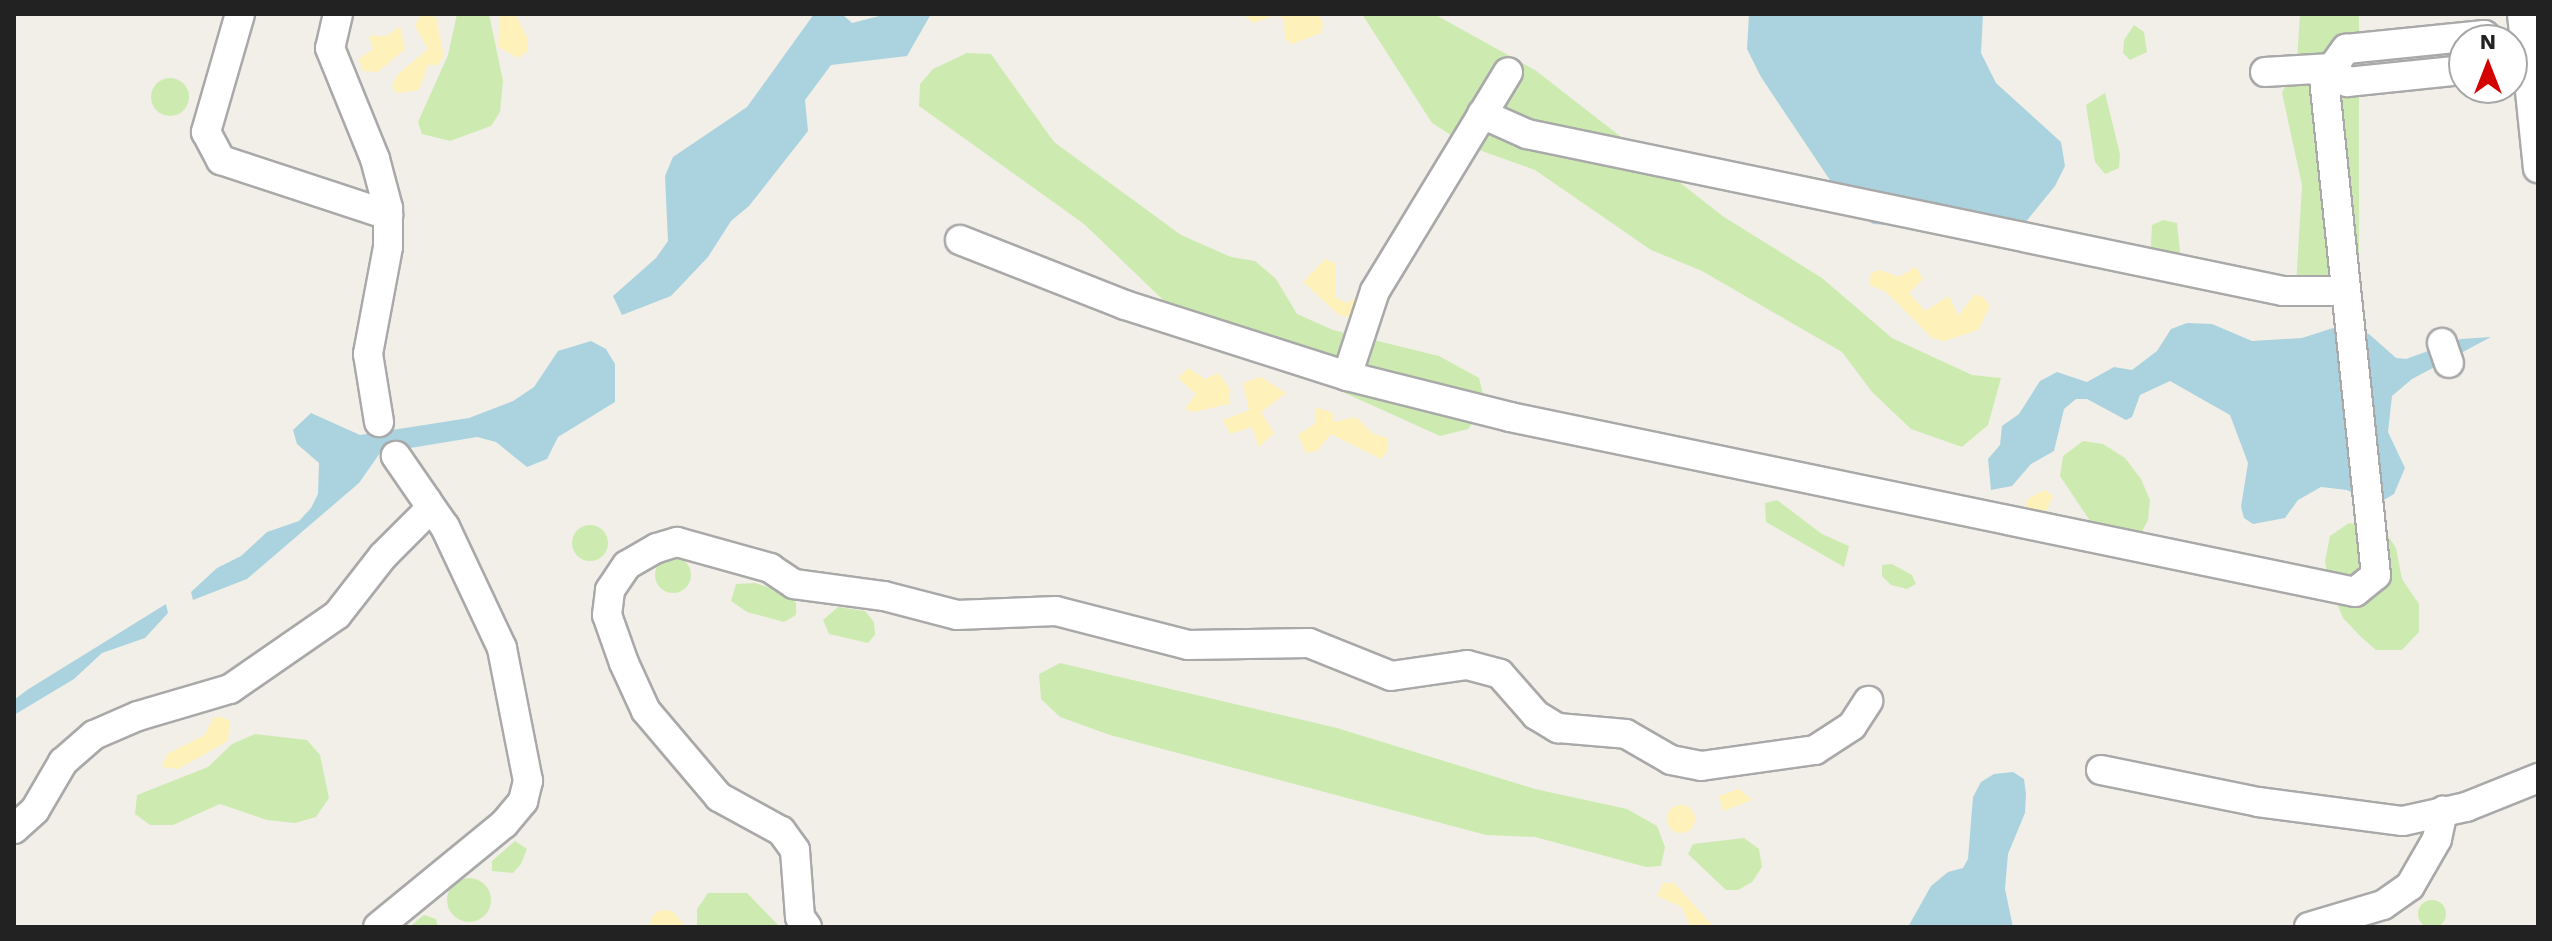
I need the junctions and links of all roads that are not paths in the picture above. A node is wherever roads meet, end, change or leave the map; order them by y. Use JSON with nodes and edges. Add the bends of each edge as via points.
{"nodes":[{"id":1,"x":240,"y":14,"type":"edge"},
{"id":2,"x":338,"y":14,"type":"edge"},
{"id":3,"x":2448,"y":39,"type":"edge"},
{"id":4,"x":2327,"y":69,"type":"junction"},
{"id":5,"x":1508,"y":72,"type":"dead end"},
{"id":6,"x":2265,"y":72,"type":"dead end"},
{"id":7,"x":2448,"y":72,"type":"edge"},
{"id":8,"x":2528,"y":104,"type":"edge"},
{"id":9,"x":1482,"y":114,"type":"junction"},
{"id":10,"x":2538,"y":168,"type":"edge"},
{"id":11,"x":388,"y":215,"type":"junction"},
{"id":12,"x":960,"y":240,"type":"dead end"},
{"id":13,"x":2346,"y":291,"type":"junction"},
{"id":14,"x":1347,"y":376,"type":"junction"},
{"id":15,"x":379,"y":422,"type":"dead end"},
{"id":16,"x":396,"y":456,"type":"dead end"},
{"id":17,"x":427,"y":501,"type":"junction"},
{"id":18,"x":1868,"y":701,"type":"dead end"},
{"id":19,"x":2101,"y":770,"type":"dead end"},
{"id":20,"x":2538,"y":778,"type":"edge"},
{"id":21,"x":2443,"y":811,"type":"junction"},
{"id":22,"x":14,"y":829,"type":"edge"},
{"id":23,"x":378,"y":927,"type":"edge"},
{"id":24,"x":807,"y":927,"type":"edge"},
{"id":25,"x":2309,"y":927,"type":"edge"}],
"edges":[{"from":1,"to":11,"type":"street","via":[[206,132],[221,160]]},
{"from":2,"to":11,"type":"street","via":[[330,48],[375,159]]},
{"from":3,"to":4,"type":"street","via":[[2346,49]]},
{"from":4,"to":6,"type":"street"},
{"from":4,"to":7,"type":"street","via":[[2347,82]]},
{"from":4,"to":13,"type":"street"},
{"from":5,"to":9,"type":"street"},
{"from":8,"to":10,"type":"street"},
{"from":9,"to":13,"type":"street","via":[[1527,134],[2283,291]]},
{"from":9,"to":14,"type":"street","via":[[1375,291]]},
{"from":11,"to":15,"type":"street","via":[[388,247],[368,354]]},
{"from":12,"to":14,"type":"street","via":[[1125,305]]},
{"from":13,"to":14,"type":"street","via":[[2376,575],[2355,592],[1525,421]]},
{"from":16,"to":17,"type":"street"},
{"from":17,"to":22,"type":"street","via":[[427,512],[383,556],[337,615],[241,683],[94,735],[63,762],[35,810]]},
{"from":17,"to":23,"type":"street","via":[[445,527],[502,648],[528,781],[523,801],[504,824]]},
{"from":18,"to":24,"type":"street","via":[[1852,726],[1815,750],[1701,766],[1671,760],[1626,734],[1558,728],[1536,715],[1500,674],[1467,665],[1391,676],[1309,643],[1188,645],[1056,611],[957,615],[884,596],[794,584],[770,568],[677,542],[657,548],[627,565],[610,590],[607,615],[624,663],[646,711],[719,797],[781,831],[795,850],[800,917]]},
{"from":19,"to":21,"type":"street","via":[[2324,812],[2403,821]]},
{"from":20,"to":21,"type":"street"},
{"from":21,"to":25,"type":"street","via":[[2437,839],[2410,886],[2383,905]]}]}
